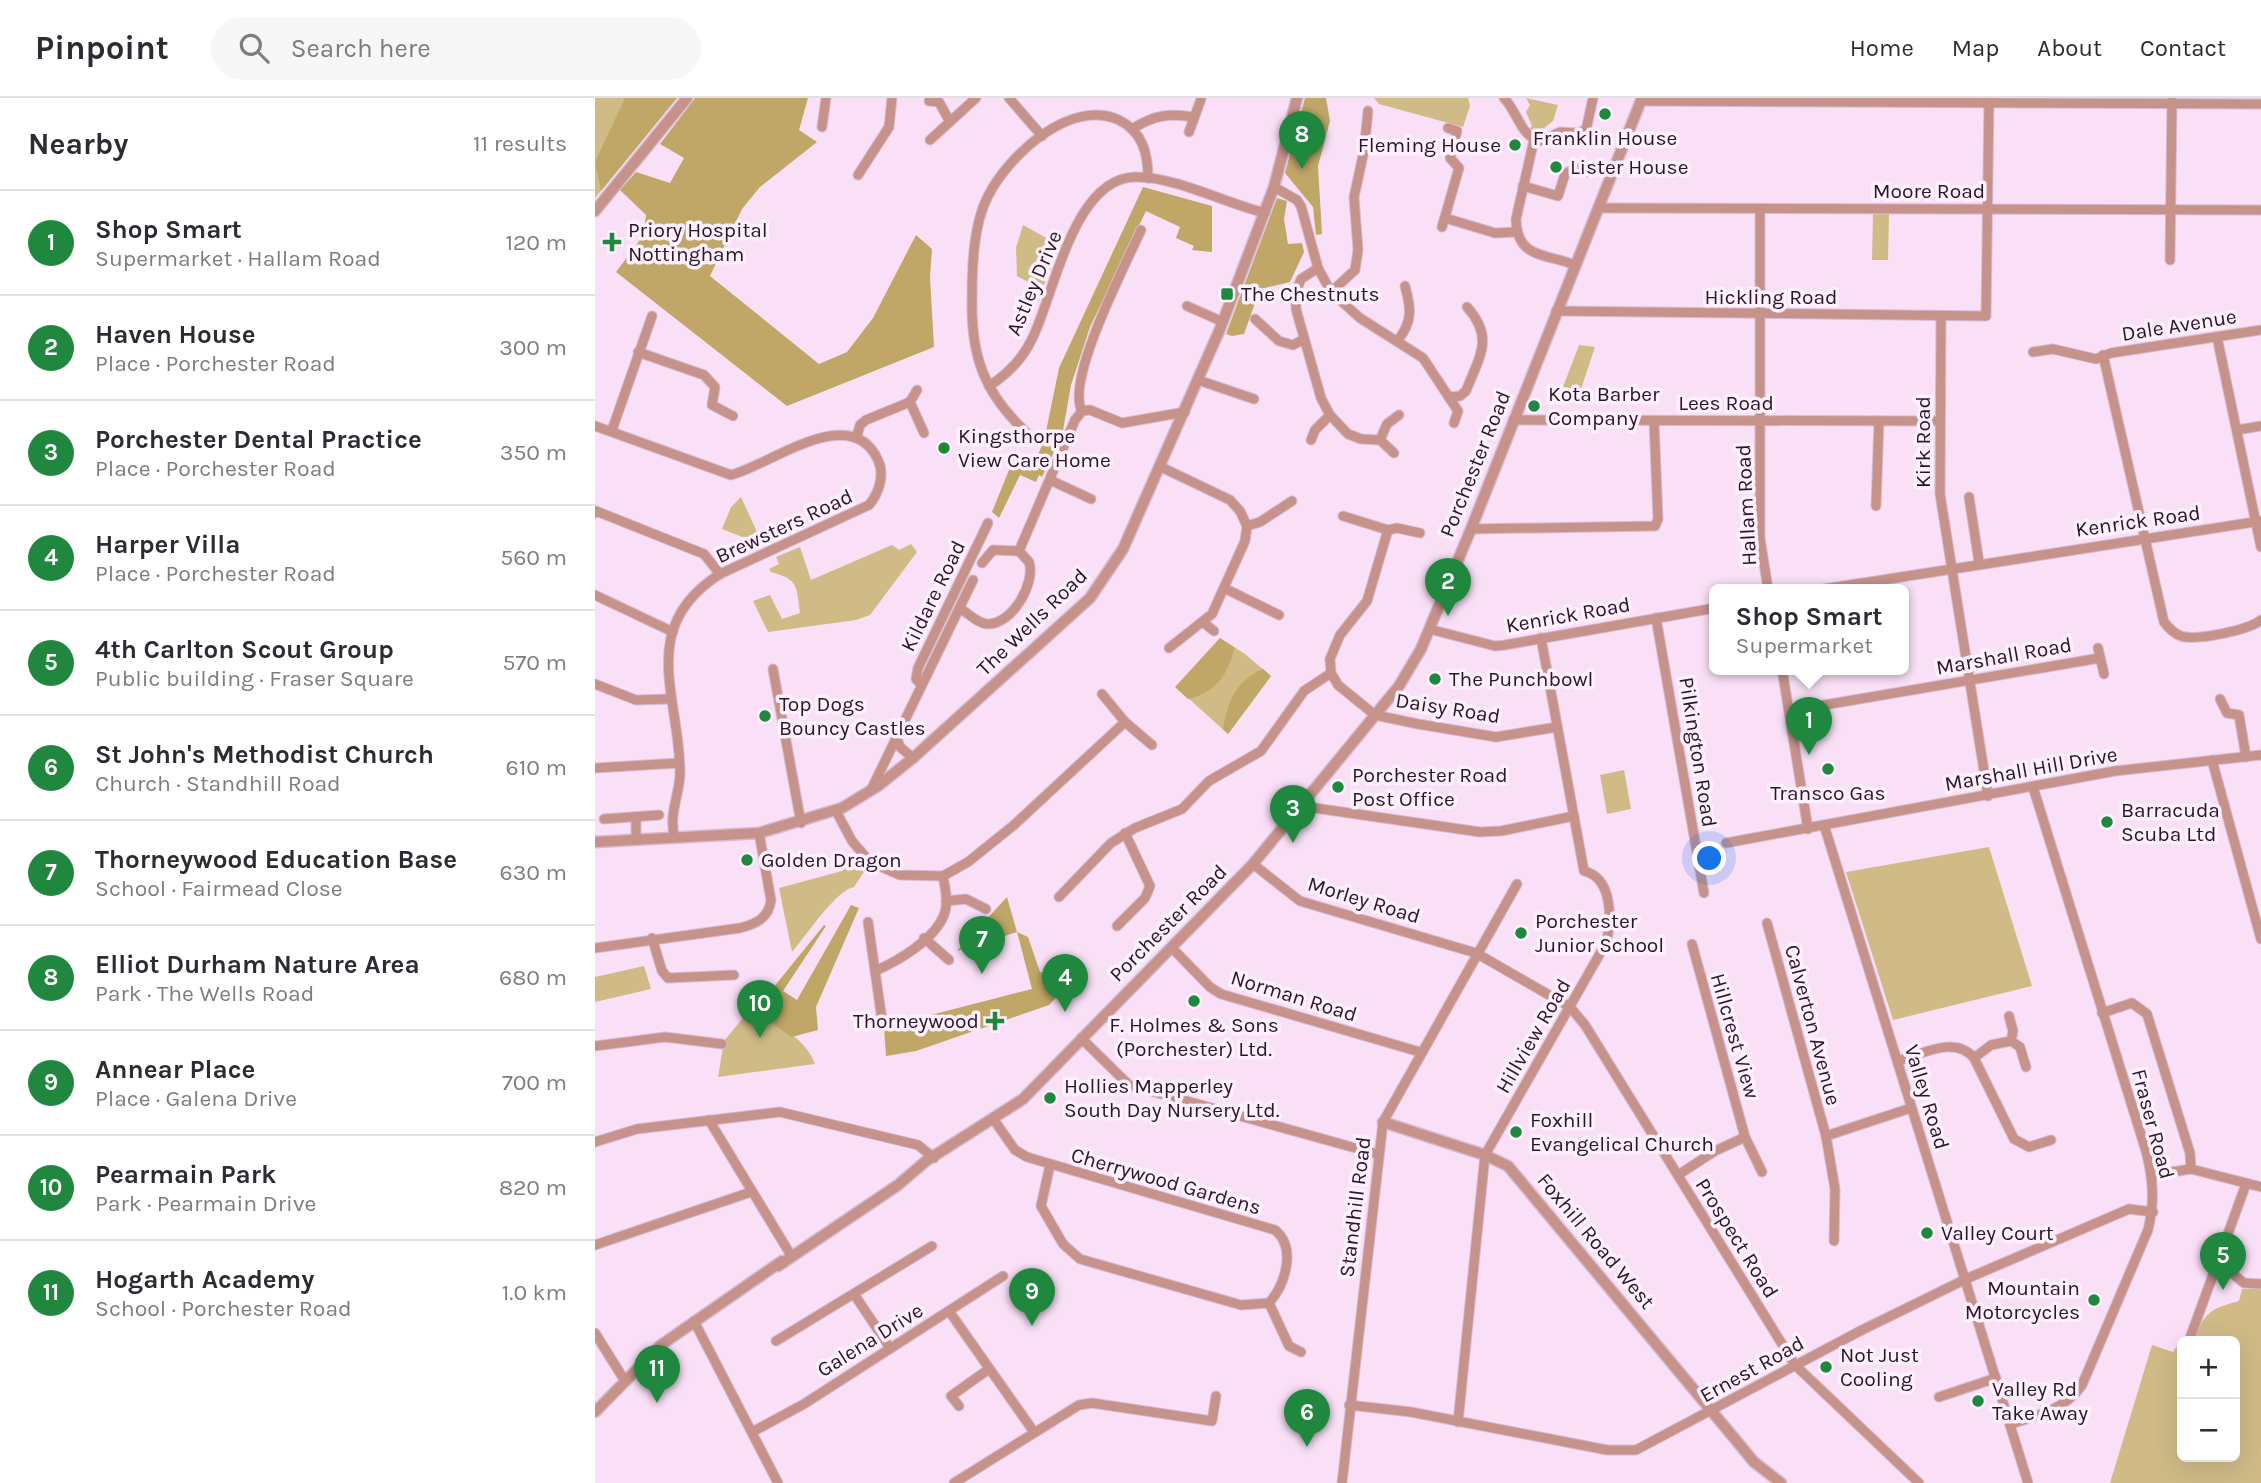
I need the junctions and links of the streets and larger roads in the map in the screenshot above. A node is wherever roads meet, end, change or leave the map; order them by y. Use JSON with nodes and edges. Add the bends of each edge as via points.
{"nodes":[{"id":1,"x":687,"y":98,"type":"edge"},
{"id":2,"x":826,"y":98,"type":"edge"},
{"id":3,"x":892,"y":98,"type":"edge"},
{"id":4,"x":976,"y":98,"type":"edge"},
{"id":5,"x":1009,"y":98,"type":"edge"},
{"id":6,"x":1297,"y":98,"type":"edge"},
{"id":7,"x":1504,"y":98,"type":"edge"},
{"id":8,"x":1593,"y":98,"type":"edge"},
{"id":9,"x":1201,"y":99,"type":"edge"},
{"id":10,"x":1641,"y":100,"type":"edge"},
{"id":11,"x":929,"y":101,"type":"dead end"},
{"id":12,"x":1989,"y":101,"type":"edge"},
{"id":13,"x":2172,"y":101,"type":"edge"},
{"id":14,"x":2261,"y":104,"type":"edge"},
{"id":15,"x":1368,"y":111,"type":"dead end"},
{"id":16,"x":1193,"y":117,"type":"junction"},
{"id":17,"x":949,"y":120,"type":"junction"},
{"id":18,"x":822,"y":127,"type":"dead end"},
{"id":19,"x":1448,"y":128,"type":"dead end"},
{"id":20,"x":1132,"y":129,"type":"junction"},
{"id":21,"x":1189,"y":132,"type":"dead end"},
{"id":22,"x":1042,"y":136,"type":"junction"},
{"id":23,"x":930,"y":140,"type":"dead end"},
{"id":24,"x":1534,"y":140,"type":"junction"},
{"id":25,"x":1588,"y":172,"type":"dead end"},
{"id":26,"x":858,"y":175,"type":"dead end"},
{"id":27,"x":1148,"y":178,"type":"junction"},
{"id":28,"x":1523,"y":186,"type":"junction"},
{"id":29,"x":1274,"y":187,"type":"junction"},
{"id":30,"x":1598,"y":208,"type":"junction"},
{"id":31,"x":1986,"y":208,"type":"junction"},
{"id":32,"x":1761,"y":209,"type":"junction"},
{"id":33,"x":2169,"y":210,"type":"junction"},
{"id":34,"x":2261,"y":210,"type":"edge"},
{"id":35,"x":595,"y":211,"type":"edge"},
{"id":36,"x":1265,"y":213,"type":"junction"},
{"id":37,"x":1141,"y":230,"type":"dead end"},
{"id":38,"x":1516,"y":232,"type":"junction"},
{"id":39,"x":2170,"y":260,"type":"dead end"},
{"id":40,"x":1574,"y":265,"type":"junction"},
{"id":41,"x":1318,"y":268,"type":"junction"},
{"id":42,"x":1405,"y":286,"type":"dead end"},
{"id":43,"x":1331,"y":292,"type":"junction"},
{"id":44,"x":1187,"y":306,"type":"dead end"},
{"id":45,"x":1467,"y":307,"type":"dead end"},
{"id":46,"x":1556,"y":311,"type":"junction"},
{"id":47,"x":1760,"y":314,"type":"junction"},
{"id":48,"x":652,"y":316,"type":"dead end"},
{"id":49,"x":1941,"y":316,"type":"junction"},
{"id":50,"x":1255,"y":320,"type":"dead end"},
{"id":51,"x":1223,"y":322,"type":"junction"},
{"id":52,"x":2261,"y":330,"type":"edge"},
{"id":53,"x":2217,"y":337,"type":"junction"},
{"id":54,"x":1304,"y":339,"type":"junction"},
{"id":55,"x":1398,"y":340,"type":"junction"},
{"id":56,"x":638,"y":352,"type":"junction"},
{"id":57,"x":2033,"y":352,"type":"dead end"},
{"id":58,"x":2103,"y":355,"type":"junction"},
{"id":59,"x":1198,"y":380,"type":"junction"},
{"id":60,"x":989,"y":386,"type":"junction"},
{"id":61,"x":917,"y":390,"type":"dead end"},
{"id":62,"x":1241,"y":394,"type":"junction"},
{"id":63,"x":1450,"y":397,"type":"junction"},
{"id":64,"x":1254,"y":399,"type":"dead end"},
{"id":65,"x":910,"y":402,"type":"junction"},
{"id":66,"x":1238,"y":405,"type":"dead end"},
{"id":67,"x":1082,"y":411,"type":"junction"},
{"id":68,"x":1185,"y":412,"type":"junction"},
{"id":69,"x":1330,"y":415,"type":"junction"},
{"id":70,"x":1399,"y":415,"type":"dead end"},
{"id":71,"x":733,"y":416,"type":"dead end"},
{"id":72,"x":1513,"y":420,"type":"junction"},
{"id":73,"x":1760,"y":420,"type":"junction"},
{"id":74,"x":1654,"y":421,"type":"junction"},
{"id":75,"x":1879,"y":421,"type":"junction"},
{"id":76,"x":1940,"y":421,"type":"junction"},
{"id":77,"x":1454,"y":423,"type":"dead end"},
{"id":78,"x":595,"y":425,"type":"edge"},
{"id":79,"x":2261,"y":426,"type":"edge"},
{"id":80,"x":612,"y":430,"type":"junction"},
{"id":81,"x":2237,"y":430,"type":"junction"},
{"id":82,"x":1026,"y":432,"type":"dead end"},
{"id":83,"x":924,"y":433,"type":"dead end"},
{"id":84,"x":857,"y":436,"type":"junction"},
{"id":85,"x":1311,"y":440,"type":"dead end"},
{"id":86,"x":1380,"y":440,"type":"junction"},
{"id":87,"x":1394,"y":453,"type":"dead end"},
{"id":88,"x":1159,"y":466,"type":"junction"},
{"id":89,"x":1050,"y":480,"type":"junction"},
{"id":90,"x":1969,"y":497,"type":"dead end"},
{"id":91,"x":1091,"y":499,"type":"dead end"},
{"id":92,"x":1292,"y":501,"type":"dead end"},
{"id":93,"x":1876,"y":506,"type":"dead end"},
{"id":94,"x":595,"y":513,"type":"edge"},
{"id":95,"x":1343,"y":516,"type":"dead end"},
{"id":96,"x":2259,"y":521,"type":"edge"},
{"id":97,"x":988,"y":523,"type":"dead end"},
{"id":98,"x":1247,"y":526,"type":"junction"},
{"id":99,"x":1471,"y":529,"type":"junction"},
{"id":100,"x":1388,"y":530,"type":"junction"},
{"id":101,"x":1420,"y":533,"type":"dead end"},
{"id":102,"x":2144,"y":537,"type":"junction"},
{"id":103,"x":2261,"y":547,"type":"edge"},
{"id":104,"x":1019,"y":551,"type":"junction"},
{"id":105,"x":1979,"y":562,"type":"junction"},
{"id":106,"x":982,"y":563,"type":"dead end"},
{"id":107,"x":1950,"y":567,"type":"junction"},
{"id":108,"x":720,"y":574,"type":"junction"},
{"id":109,"x":973,"y":580,"type":"dead end"},
{"id":110,"x":1767,"y":584,"type":"edge"},
{"id":111,"x":1852,"y":584,"type":"edge"},
{"id":112,"x":1224,"y":588,"type":"junction"},
{"id":113,"x":595,"y":595,"type":"edge"},
{"id":114,"x":960,"y":608,"type":"junction"},
{"id":115,"x":1709,"y":609,"type":"edge"},
{"id":116,"x":1279,"y":615,"type":"dead end"},
{"id":117,"x":1656,"y":618,"type":"junction"},
{"id":118,"x":2261,"y":620,"type":"edge"},
{"id":119,"x":1204,"y":623,"type":"junction"},
{"id":120,"x":1429,"y":629,"type":"junction"},
{"id":121,"x":1215,"y":631,"type":"dead end"},
{"id":122,"x":673,"y":632,"type":"junction"},
{"id":123,"x":1541,"y":638,"type":"junction"},
{"id":124,"x":1169,"y":648,"type":"dead end"},
{"id":125,"x":773,"y":669,"type":"dead end"},
{"id":126,"x":1331,"y":673,"type":"junction"},
{"id":127,"x":2105,"y":674,"type":"dead end"},
{"id":128,"x":1783,"y":675,"type":"edge"},
{"id":129,"x":1970,"y":680,"type":"junction"},
{"id":130,"x":595,"y":684,"type":"edge"},
{"id":131,"x":922,"y":684,"type":"junction"},
{"id":132,"x":1102,"y":694,"type":"dead end"},
{"id":133,"x":670,"y":699,"type":"junction"},
{"id":134,"x":2220,"y":699,"type":"dead end"},
{"id":135,"x":1789,"y":710,"type":"junction"},
{"id":136,"x":1375,"y":715,"type":"junction"},
{"id":137,"x":1125,"y":722,"type":"junction"},
{"id":138,"x":1557,"y":727,"type":"junction"},
{"id":139,"x":896,"y":736,"type":"junction"},
{"id":140,"x":1152,"y":745,"type":"dead end"},
{"id":141,"x":2261,"y":755,"type":"edge"},
{"id":142,"x":2246,"y":757,"type":"junction"},
{"id":143,"x":913,"y":758,"type":"junction"},
{"id":144,"x":2212,"y":760,"type":"junction"},
{"id":145,"x":679,"y":763,"type":"junction"},
{"id":146,"x":595,"y":768,"type":"edge"},
{"id":147,"x":2033,"y":787,"type":"junction"},
{"id":148,"x":871,"y":790,"type":"junction"},
{"id":149,"x":1988,"y":796,"type":"junction"},
{"id":150,"x":1301,"y":806,"type":"junction"},
{"id":151,"x":836,"y":811,"type":"junction"},
{"id":152,"x":659,"y":815,"type":"dead end"},
{"id":153,"x":1574,"y":816,"type":"junction"},
{"id":154,"x":636,"y":817,"type":"junction"},
{"id":155,"x":604,"y":819,"type":"dead end"},
{"id":156,"x":801,"y":823,"type":"junction"},
{"id":157,"x":1824,"y":825,"type":"junction"},
{"id":158,"x":1808,"y":829,"type":"junction"},
{"id":159,"x":759,"y":833,"type":"junction"},
{"id":160,"x":1125,"y":833,"type":"junction"},
{"id":161,"x":675,"y":838,"type":"junction"},
{"id":162,"x":636,"y":840,"type":"junction"},
{"id":163,"x":595,"y":842,"type":"edge"},
{"id":164,"x":1726,"y":843,"type":"dead end"},
{"id":165,"x":1253,"y":864,"type":"junction"},
{"id":166,"x":1161,"y":874,"type":"dead end"},
{"id":167,"x":943,"y":876,"type":"junction"},
{"id":168,"x":1149,"y":879,"type":"junction"},
{"id":169,"x":1517,"y":884,"type":"dead end"},
{"id":170,"x":1704,"y":893,"type":"dead end"},
{"id":171,"x":1059,"y":897,"type":"dead end"},
{"id":172,"x":946,"y":901,"type":"junction"},
{"id":173,"x":980,"y":908,"type":"dead end"},
{"id":174,"x":868,"y":922,"type":"dead end"},
{"id":175,"x":1767,"y":923,"type":"dead end"},
{"id":176,"x":1117,"y":926,"type":"dead end"},
{"id":177,"x":924,"y":938,"type":"junction"},
{"id":178,"x":652,"y":939,"type":"junction"},
{"id":179,"x":2261,"y":939,"type":"edge"},
{"id":180,"x":1692,"y":944,"type":"dead end"},
{"id":181,"x":595,"y":948,"type":"edge"},
{"id":182,"x":1173,"y":949,"type":"junction"},
{"id":183,"x":1474,"y":957,"type":"junction"},
{"id":184,"x":949,"y":960,"type":"dead end"},
{"id":185,"x":875,"y":971,"type":"junction"},
{"id":186,"x":734,"y":975,"type":"dead end"},
{"id":187,"x":1570,"y":1007,"type":"junction"},
{"id":188,"x":2102,"y":1013,"type":"junction"},
{"id":189,"x":2009,"y":1016,"type":"dead end"},
{"id":190,"x":882,"y":1020,"type":"dead end"},
{"id":191,"x":1080,"y":1038,"type":"junction"},
{"id":192,"x":2011,"y":1041,"type":"junction"},
{"id":193,"x":722,"y":1044,"type":"dead end"},
{"id":194,"x":595,"y":1046,"type":"edge"},
{"id":195,"x":1420,"y":1052,"type":"junction"},
{"id":196,"x":1975,"y":1058,"type":"junction"},
{"id":197,"x":1898,"y":1062,"type":"junction"},
{"id":198,"x":2025,"y":1067,"type":"dead end"},
{"id":199,"x":1911,"y":1108,"type":"junction"},
{"id":200,"x":709,"y":1120,"type":"junction"},
{"id":201,"x":994,"y":1120,"type":"junction"},
{"id":202,"x":1383,"y":1122,"type":"junction"},
{"id":203,"x":1826,"y":1136,"type":"junction"},
{"id":204,"x":1745,"y":1137,"type":"junction"},
{"id":205,"x":2051,"y":1140,"type":"dead end"},
{"id":206,"x":595,"y":1142,"type":"edge"},
{"id":207,"x":1377,"y":1154,"type":"junction"},
{"id":208,"x":1485,"y":1155,"type":"junction"},
{"id":209,"x":932,"y":1159,"type":"junction"},
{"id":210,"x":1050,"y":1165,"type":"junction"},
{"id":211,"x":2191,"y":1168,"type":"junction"},
{"id":212,"x":1762,"y":1172,"type":"dead end"},
{"id":213,"x":1678,"y":1175,"type":"junction"},
{"id":214,"x":2153,"y":1175,"type":"junction"},
{"id":215,"x":2246,"y":1184,"type":"junction"},
{"id":216,"x":2261,"y":1187,"type":"edge"},
{"id":217,"x":751,"y":1192,"type":"junction"},
{"id":218,"x":2153,"y":1212,"type":"junction"},
{"id":219,"x":1834,"y":1241,"type":"dead end"},
{"id":220,"x":595,"y":1245,"type":"edge"},
{"id":221,"x":932,"y":1246,"type":"dead end"},
{"id":222,"x":786,"y":1261,"type":"junction"},
{"id":223,"x":2218,"y":1262,"type":"junction"},
{"id":224,"x":1003,"y":1276,"type":"dead end"},
{"id":225,"x":1966,"y":1279,"type":"junction"},
{"id":226,"x":2261,"y":1284,"type":"edge"},
{"id":227,"x":854,"y":1294,"type":"junction"},
{"id":228,"x":1269,"y":1303,"type":"junction"},
{"id":229,"x":949,"y":1311,"type":"junction"},
{"id":230,"x":694,"y":1321,"type":"junction"},
{"id":231,"x":595,"y":1333,"type":"edge"},
{"id":232,"x":2191,"y":1336,"type":"edge"},
{"id":233,"x":776,"y":1341,"type":"dead end"},
{"id":234,"x":890,"y":1348,"type":"junction"},
{"id":235,"x":1301,"y":1352,"type":"dead end"},
{"id":236,"x":1795,"y":1365,"type":"junction"},
{"id":237,"x":989,"y":1368,"type":"junction"},
{"id":238,"x":1996,"y":1378,"type":"junction"},
{"id":239,"x":625,"y":1381,"type":"junction"},
{"id":240,"x":1216,"y":1396,"type":"dead end"},
{"id":241,"x":1939,"y":1397,"type":"dead end"},
{"id":242,"x":1349,"y":1405,"type":"junction"},
{"id":243,"x":959,"y":1406,"type":"dead end"},
{"id":244,"x":1712,"y":1411,"type":"junction"},
{"id":245,"x":595,"y":1412,"type":"edge"},
{"id":246,"x":1458,"y":1422,"type":"junction"},
{"id":247,"x":2010,"y":1424,"type":"junction"},
{"id":248,"x":754,"y":1432,"type":"junction"},
{"id":249,"x":1034,"y":1432,"type":"junction"},
{"id":250,"x":966,"y":1480,"type":"edge"},
{"id":251,"x":778,"y":1483,"type":"edge"},
{"id":252,"x":954,"y":1483,"type":"edge"},
{"id":253,"x":1342,"y":1483,"type":"edge"},
{"id":254,"x":1781,"y":1483,"type":"edge"},
{"id":255,"x":1919,"y":1483,"type":"edge"},
{"id":256,"x":2028,"y":1483,"type":"edge"}],
"edges":[{"from":1,"to":35,"type":"street"},
{"from":2,"to":18,"type":"street"},
{"from":3,"to":26,"type":"street","via":[[889,127]]},
{"from":4,"to":17,"type":"street"},
{"from":5,"to":22,"type":"street"},
{"from":6,"to":29,"type":"street","name":"The Wells Road"},
{"from":7,"to":24,"type":"street"},
{"from":8,"to":24,"type":"street","via":[[1586,130]]},
{"from":9,"to":16,"type":"street"},
{"from":10,"to":12,"type":"street"},
{"from":10,"to":30,"type":"street","name":"Porchester Road"},
{"from":11,"to":17,"type":"street","via":[[939,102]]},
{"from":12,"to":13,"type":"street"},
{"from":12,"to":31,"type":"street"},
{"from":13,"to":14,"type":"street"},
{"from":13,"to":33,"type":"street"},
{"from":15,"to":43,"type":"street","via":[[1354,197],[1355,270]]},
{"from":16,"to":20,"type":"street","via":[[1169,113]]},
{"from":16,"to":21,"type":"street"},
{"from":17,"to":23,"type":"street"},
{"from":19,"to":38,"type":"street","via":[[1457,131],[1450,158],[1459,168],[1443,222],[1495,233]]},
{"from":20,"to":22,"type":"street","via":[[1107,115],[1089,115],[1073,118]]},
{"from":20,"to":27,"type":"street","via":[[1146,150]]},
{"from":22,"to":60,"type":"street","via":[[995,182],[981,212],[971,332]]},
{"from":24,"to":28,"type":"street"},
{"from":25,"to":28,"type":"street","via":[[1576,168],[1565,174],[1558,195]]},
{"from":27,"to":36,"type":"street","name":"Astley Drive"},
{"from":27,"to":60,"type":"street","name":"Astley Drive","via":[[1113,182],[1093,201],[1054,275],[1031,340],[1011,370]]},
{"from":28,"to":38,"type":"street"},
{"from":29,"to":36,"type":"street","name":"The Wells Road"},
{"from":29,"to":41,"type":"street","via":[[1301,206]]},
{"from":30,"to":32,"type":"street","name":"Moore Road"},
{"from":30,"to":40,"type":"street","name":"Porchester Road"},
{"from":31,"to":32,"type":"street","name":"Moore Road"},
{"from":31,"to":33,"type":"street","name":"Moore Road"},
{"from":31,"to":49,"type":"street","name":"Hickling Road","via":[[1986,316]]},
{"from":32,"to":47,"type":"street","name":"Hallam Road"},
{"from":33,"to":34,"type":"street","name":"Moore Road"},
{"from":33,"to":39,"type":"street"},
{"from":36,"to":51,"type":"street","name":"The Wells Road"},
{"from":37,"to":67,"type":"street","via":[[1083,365],[1078,398]]},
{"from":38,"to":40,"type":"street","via":[[1536,254]]},
{"from":40,"to":46,"type":"street","name":"Porchester Road"},
{"from":41,"to":43,"type":"street"},
{"from":41,"to":54,"type":"street","via":[[1301,279],[1296,292]]},
{"from":42,"to":55,"type":"street","via":[[1411,316]]},
{"from":43,"to":55,"type":"street","via":[[1360,318]]},
{"from":44,"to":51,"type":"street"},
{"from":45,"to":63,"type":"street","via":[[1481,316],[1484,340],[1466,391]]},
{"from":46,"to":47,"type":"street","name":"Hickling Road"},
{"from":46,"to":72,"type":"street","name":"Porchester Road"},
{"from":47,"to":49,"type":"street","name":"Hickling Road"},
{"from":47,"to":73,"type":"street","name":"Hallam Road"},
{"from":48,"to":56,"type":"street"},
{"from":49,"to":76,"type":"street","name":"Kirk Road"},
{"from":50,"to":54,"type":"street","via":[[1279,341],[1293,345]]},
{"from":51,"to":59,"type":"street","name":"The Wells Road"},
{"from":52,"to":53,"type":"street","name":"Dale Avenue"},
{"from":53,"to":58,"type":"street","name":"Dale Avenue"},
{"from":53,"to":81,"type":"street"},
{"from":54,"to":69,"type":"street"},
{"from":55,"to":63,"type":"street","via":[[1423,358]]},
{"from":56,"to":71,"type":"street","via":[[704,375],[715,387],[712,405]]},
{"from":56,"to":80,"type":"street"},
{"from":57,"to":58,"type":"street","name":"Dale Avenue","via":[[2053,349],[2089,358]]},
{"from":58,"to":102,"type":"street"},
{"from":59,"to":62,"type":"street"},
{"from":59,"to":68,"type":"street","name":"The Wells Road"},
{"from":60,"to":82,"type":"street"},
{"from":61,"to":65,"type":"street"},
{"from":62,"to":64,"type":"street"},
{"from":62,"to":66,"type":"street"},
{"from":63,"to":77,"type":"street","via":[[1458,411]]},
{"from":65,"to":83,"type":"street"},
{"from":65,"to":84,"type":"street","via":[[866,420]]},
{"from":67,"to":68,"type":"street","via":[[1122,423]]},
{"from":67,"to":89,"type":"street"},
{"from":68,"to":88,"type":"street","name":"The Wells Road"},
{"from":69,"to":85,"type":"street"},
{"from":69,"to":86,"type":"street","via":[[1353,437]]},
{"from":70,"to":86,"type":"street","via":[[1387,424]]},
{"from":72,"to":74,"type":"street","name":"Lees Road"},
{"from":72,"to":99,"type":"street","name":"Porchester Road"},
{"from":73,"to":74,"type":"street","name":"Lees Road"},
{"from":73,"to":75,"type":"street","name":"Lees Road"},
{"from":73,"to":110,"type":"street","name":"Hallam Road","via":[[1760,538]]},
{"from":74,"to":99,"type":"street","via":[[1658,519],[1652,527]]},
{"from":75,"to":76,"type":"street","name":"Lees Road"},
{"from":75,"to":93,"type":"street"},
{"from":76,"to":107,"type":"street","name":"Kirk Road","via":[[1940,494]]},
{"from":78,"to":80,"type":"street"},
{"from":79,"to":81,"type":"street"},
{"from":80,"to":84,"type":"street","via":[[731,475],[834,433]]},
{"from":81,"to":96,"type":"street"},
{"from":84,"to":108,"type":"street","name":"Brewsters Road","via":[[874,453],[881,470],[879,490],[869,505]]},
{"from":86,"to":87,"type":"street"},
{"from":88,"to":98,"type":"street","via":[[1230,500]]},
{"from":88,"to":143,"type":"street","name":"The Wells Road","via":[[1122,550],[1090,598]]},
{"from":89,"to":91,"type":"street"},
{"from":89,"to":104,"type":"street"},
{"from":90,"to":105,"type":"street"},
{"from":92,"to":98,"type":"street"},
{"from":94,"to":108,"type":"street","via":[[704,554]]},
{"from":95,"to":100,"type":"street"},
{"from":96,"to":102,"type":"street","name":"Kenrick Road"},
{"from":96,"to":103,"type":"street"},
{"from":97,"to":131,"type":"street","name":"Kildare Road","via":[[918,668],[916,679]]},
{"from":98,"to":112,"type":"street"},
{"from":99,"to":120,"type":"street","name":"Porchester Road"},
{"from":100,"to":101,"type":"street"},
{"from":100,"to":126,"type":"street","via":[[1370,594],[1334,646]]},
{"from":102,"to":105,"type":"street","name":"Kenrick Road"},
{"from":102,"to":118,"type":"street","via":[[2162,616],[2175,634],[2195,638],[2253,626]]},
{"from":104,"to":106,"type":"street","name":"Kildare Road","via":[[993,550]]},
{"from":104,"to":114,"type":"street","name":"Kildare Road","via":[[1031,569],[1014,609],[988,624]]},
{"from":105,"to":107,"type":"street","name":"Kenrick Road"},
{"from":107,"to":111,"type":"street","name":"Kenrick Road"},
{"from":107,"to":129,"type":"street","name":"Kirk Road"},
{"from":108,"to":122,"type":"street","name":"Brewsters Road","via":[[693,597]]},
{"from":109,"to":114,"type":"street","name":"Kildare Road"},
{"from":112,"to":116,"type":"street"},
{"from":112,"to":119,"type":"street"},
{"from":113,"to":122,"type":"street"},
{"from":114,"to":131,"type":"street","name":"Kildare Road"},
{"from":115,"to":117,"type":"street","name":"Kenrick Road"},
{"from":117,"to":123,"type":"street","name":"Kenrick Road"},
{"from":117,"to":170,"type":"street","name":"Pilkington Road"},
{"from":119,"to":121,"type":"street"},
{"from":119,"to":124,"type":"street"},
{"from":120,"to":123,"type":"street","name":"Kenrick Road","via":[[1495,646]]},
{"from":120,"to":136,"type":"street","name":"Porchester Road","via":[[1410,670]]},
{"from":122,"to":133,"type":"street","name":"Brewsters Road","via":[[666,665]]},
{"from":123,"to":138,"type":"street","name":"Hillview Road"},
{"from":125,"to":156,"type":"street"},
{"from":126,"to":136,"type":"street","via":[[1338,685]]},
{"from":126,"to":160,"type":"street","via":[[1304,691],[1261,751],[1209,781],[1182,809]]},
{"from":127,"to":129,"type":"street","name":"Marshall Road","via":[[2099,653]]},
{"from":128,"to":135,"type":"street"},
{"from":129,"to":135,"type":"street","name":"Marshall Road"},
{"from":129,"to":149,"type":"street","name":"Kirk Road"},
{"from":130,"to":133,"type":"street","via":[[636,700]]},
{"from":131,"to":139,"type":"street","name":"Kildare Road"},
{"from":132,"to":137,"type":"street"},
{"from":133,"to":145,"type":"street","name":"Brewsters Road"},
{"from":134,"to":142,"type":"street","via":[[2227,713],[2239,715]]},
{"from":135,"to":158,"type":"street"},
{"from":136,"to":138,"type":"street","name":"Daisy Road","via":[[1496,737]]},
{"from":136,"to":150,"type":"street","name":"Porchester Road"},
{"from":137,"to":140,"type":"street"},
{"from":137,"to":167,"type":"street","via":[[1014,825]]},
{"from":138,"to":153,"type":"street","name":"Hillview Road"},
{"from":139,"to":143,"type":"street"},
{"from":139,"to":148,"type":"street","name":"Kildare Road"},
{"from":141,"to":142,"type":"street","name":"Marshall Hill Drive"},
{"from":142,"to":144,"type":"street","name":"Marshall Hill Drive"},
{"from":143,"to":148,"type":"street","name":"The Wells Road"},
{"from":144,"to":147,"type":"street","name":"Marshall Hill Drive","via":[[2115,771]]},
{"from":144,"to":179,"type":"street"},
{"from":145,"to":146,"type":"street"},
{"from":145,"to":161,"type":"street","name":"Brewsters Road"},
{"from":147,"to":149,"type":"street","name":"Marshall Hill Drive"},
{"from":147,"to":188,"type":"street","name":"Fraser Road"},
{"from":148,"to":151,"type":"street","name":"The Wells Road"},
{"from":149,"to":157,"type":"street","name":"Marshall Hill Drive"},
{"from":150,"to":153,"type":"street","via":[[1480,832]]},
{"from":150,"to":165,"type":"street","name":"Porchester Road"},
{"from":151,"to":156,"type":"street","name":"The Wells Road"},
{"from":151,"to":167,"type":"street","via":[[870,862],[900,875]]},
{"from":152,"to":154,"type":"street"},
{"from":153,"to":187,"type":"street","name":"Hillview Road","via":[[1584,871],[1602,884],[1611,920],[1606,943]]},
{"from":154,"to":155,"type":"street"},
{"from":154,"to":162,"type":"street"},
{"from":156,"to":159,"type":"street","name":"The Wells Road"},
{"from":157,"to":158,"type":"street","name":"Marshall Hill Drive"},
{"from":157,"to":197,"type":"street","name":"Valley Road"},
{"from":158,"to":164,"type":"street","name":"Marshall Hill Drive"},
{"from":159,"to":161,"type":"street","name":"The Wells Road"},
{"from":159,"to":178,"type":"street","via":[[771,900],[759,922]]},
{"from":160,"to":168,"type":"street"},
{"from":160,"to":171,"type":"street"},
{"from":161,"to":162,"type":"street","name":"The Wells Road"},
{"from":162,"to":163,"type":"street","name":"The Wells Road"},
{"from":165,"to":182,"type":"street","name":"Porchester Road"},
{"from":165,"to":183,"type":"street","name":"Morley Road","via":[[1300,901]]},
{"from":166,"to":168,"type":"street"},
{"from":167,"to":172,"type":"street"},
{"from":168,"to":176,"type":"street","via":[[1145,898]]},
{"from":169,"to":183,"type":"street","name":"Standhill Road"},
{"from":172,"to":173,"type":"street","via":[[966,899]]},
{"from":172,"to":177,"type":"street","via":[[944,914]]},
{"from":174,"to":185,"type":"street"},
{"from":175,"to":203,"type":"street","name":"Calverton Avenue"},
{"from":177,"to":184,"type":"street"},
{"from":177,"to":185,"type":"street","via":[[895,962]]},
{"from":178,"to":181,"type":"street"},
{"from":178,"to":186,"type":"street","via":[[668,978]]},
{"from":180,"to":204,"type":"street","name":"Hillcrest View"},
{"from":182,"to":191,"type":"street","name":"Porchester Road"},
{"from":182,"to":195,"type":"street","name":"Norman Road","via":[[1221,994]]},
{"from":183,"to":187,"type":"street","name":"Prospect Road"},
{"from":183,"to":195,"type":"street","name":"Standhill Road"},
{"from":185,"to":190,"type":"street"},
{"from":187,"to":208,"type":"street","name":"Hillview Road"},
{"from":187,"to":213,"type":"street","name":"Prospect Road"},
{"from":188,"to":211,"type":"street","via":[[2132,1003],[2147,1014]]},
{"from":188,"to":214,"type":"street","name":"Fraser Road"},
{"from":189,"to":192,"type":"street"},
{"from":191,"to":201,"type":"street","name":"Porchester Road","via":[[1023,1099]]},
{"from":191,"to":207,"type":"street","via":[[1129,1085]]},
{"from":192,"to":196,"type":"street","via":[[1991,1045]]},
{"from":192,"to":198,"type":"street","via":[[2020,1047]]},
{"from":193,"to":194,"type":"street","via":[[665,1037]]},
{"from":195,"to":202,"type":"street","name":"Standhill Road"},
{"from":196,"to":197,"type":"street","via":[[1967,1050],[1949,1046]]},
{"from":196,"to":205,"type":"street","via":[[2014,1139],[2028,1147]]},
{"from":197,"to":199,"type":"street","name":"Valley Road"},
{"from":199,"to":203,"type":"street","name":"Calverton Avenue"},
{"from":199,"to":225,"type":"street","name":"Valley Road"},
{"from":200,"to":206,"type":"street","via":[[637,1129]]},
{"from":200,"to":209,"type":"street","via":[[790,1113],[918,1145]]},
{"from":200,"to":217,"type":"street"},
{"from":201,"to":209,"type":"street","name":"Porchester Road"},
{"from":201,"to":210,"type":"street","name":"Cherrywood Gardens","via":[[1015,1150]]},
{"from":202,"to":207,"type":"street","name":"Standhill Road"},
{"from":202,"to":208,"type":"street","name":"Foxhill Road West"},
{"from":203,"to":219,"type":"street","name":"Calverton Avenue","via":[[1835,1189]]},
{"from":204,"to":212,"type":"street","name":"Hillcrest View"},
{"from":204,"to":213,"type":"street"},
{"from":207,"to":242,"type":"street","name":"Standhill Road"},
{"from":208,"to":244,"type":"street","name":"Foxhill Road West","via":[[1514,1172]]},
{"from":208,"to":246,"type":"street","name":"Hillview Road"},
{"from":209,"to":222,"type":"street","name":"Porchester Road"},
{"from":210,"to":228,"type":"street","name":"Cherrywood Gardens","via":[[1041,1206],[1070,1253],[1241,1305]]},
{"from":210,"to":228,"type":"street","name":"Cherrywood Gardens","via":[[1275,1230],[1289,1253],[1278,1292]]},
{"from":211,"to":214,"type":"street"},
{"from":211,"to":215,"type":"street"},
{"from":213,"to":236,"type":"street","name":"Prospect Road"},
{"from":214,"to":218,"type":"street","name":"Fraser Road"},
{"from":215,"to":216,"type":"street"},
{"from":215,"to":223,"type":"street"},
{"from":217,"to":220,"type":"street"},
{"from":217,"to":222,"type":"street"},
{"from":218,"to":225,"type":"street","name":"Ernest Road","via":[[2129,1209]]},
{"from":218,"to":247,"type":"street","name":"Fraser Road","via":[[2082,1385],[2051,1410]]},
{"from":221,"to":227,"type":"street"},
{"from":222,"to":230,"type":"street","name":"Porchester Road"},
{"from":223,"to":226,"type":"street","via":[[2244,1283]]},
{"from":223,"to":232,"type":"street"},
{"from":224,"to":229,"type":"street","name":"Galena Drive"},
{"from":225,"to":236,"type":"street","name":"Ernest Road"},
{"from":225,"to":238,"type":"street","name":"Valley Road"},
{"from":227,"to":233,"type":"street"},
{"from":227,"to":234,"type":"street"},
{"from":228,"to":235,"type":"street","via":[[1289,1346]]},
{"from":229,"to":234,"type":"street","name":"Galena Drive"},
{"from":229,"to":237,"type":"street"},
{"from":230,"to":239,"type":"street","name":"Porchester Road","via":[[661,1345]]},
{"from":230,"to":248,"type":"street"},
{"from":231,"to":239,"type":"street"},
{"from":234,"to":248,"type":"street","name":"Galena Drive"},
{"from":236,"to":244,"type":"street","name":"Ernest Road"},
{"from":236,"to":255,"type":"street","name":"Prospect Road"},
{"from":237,"to":243,"type":"street","via":[[951,1396]]},
{"from":237,"to":249,"type":"street"},
{"from":238,"to":241,"type":"street"},
{"from":238,"to":247,"type":"street","name":"Valley Road"},
{"from":239,"to":245,"type":"street","name":"Porchester Road"},
{"from":240,"to":249,"type":"street","via":[[1212,1421],[1093,1403],[1072,1408]]},
{"from":242,"to":246,"type":"street","name":"Ernest Road"},
{"from":242,"to":253,"type":"street","name":"Standhill Road"},
{"from":244,"to":246,"type":"street","name":"Ernest Road","via":[[1649,1445],[1621,1451]]},
{"from":244,"to":254,"type":"street","name":"Foxhill Road West","via":[[1754,1462]]},
{"from":247,"to":256,"type":"street","name":"Valley Road"},
{"from":248,"to":251,"type":"street"},
{"from":249,"to":250,"type":"street"},
{"from":250,"to":252,"type":"street"}]}
